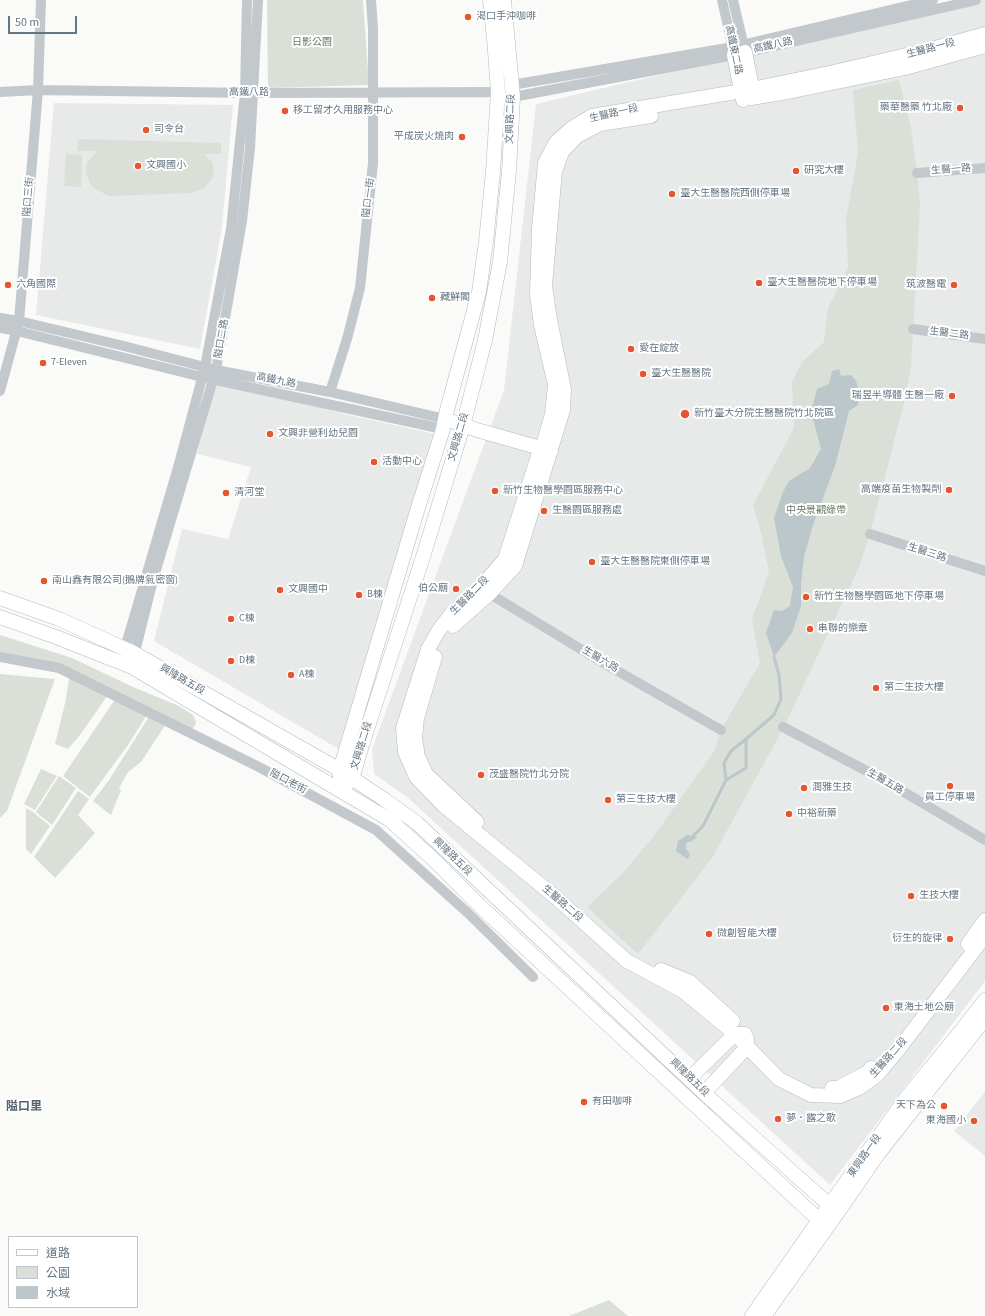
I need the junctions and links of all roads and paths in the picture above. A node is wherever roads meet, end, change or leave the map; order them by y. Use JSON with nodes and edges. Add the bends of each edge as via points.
{"nodes":[{"id":1,"x":41,"y":0,"type":"edge"},
{"id":2,"x":247,"y":0,"type":"edge"},
{"id":3,"x":258,"y":0,"type":"edge"},
{"id":4,"x":370,"y":0,"type":"edge"},
{"id":5,"x":490,"y":0,"type":"edge"},
{"id":6,"x":504,"y":0,"type":"edge"},
{"id":7,"x":722,"y":0,"type":"edge"},
{"id":8,"x":734,"y":0,"type":"edge"},
{"id":9,"x":933,"y":0,"type":"edge"},
{"id":10,"x":976,"y":0,"type":"edge"},
{"id":11,"x":965,"y":1,"type":"edge"},
{"id":12,"x":979,"y":41,"type":"edge"},
{"id":13,"x":739,"y":50,"type":"junction"},
{"id":14,"x":38,"y":90,"type":"junction"},
{"id":15,"x":513,"y":91,"type":"junction"},
{"id":16,"x":0,"y":92,"type":"edge"},
{"id":17,"x":498,"y":92,"type":"junction"},
{"id":18,"x":249,"y":93,"type":"junction"},
{"id":19,"x":373,"y":93,"type":"junction"},
{"id":20,"x":748,"y":94,"type":"junction"},
{"id":21,"x":985,"y":168,"type":"edge"},
{"id":22,"x":917,"y":173,"type":"dead end"},
{"id":23,"x":0,"y":318,"type":"edge"},
{"id":24,"x":18,"y":326,"type":"junction"},
{"id":25,"x":0,"y":328,"type":"edge"},
{"id":26,"x":913,"y":329,"type":"dead end"},
{"id":27,"x":985,"y":339,"type":"edge"},
{"id":28,"x":205,"y":367,"type":"junction"},
{"id":29,"x":214,"y":374,"type":"junction"},
{"id":30,"x":202,"y":377,"type":"junction"},
{"id":31,"x":0,"y":391,"type":"edge"},
{"id":32,"x":330,"y":392,"type":"junction"},
{"id":33,"x":444,"y":424,"type":"junction"},
{"id":34,"x":461,"y":430,"type":"junction"},
{"id":35,"x":545,"y":454,"type":"junction"},
{"id":36,"x":870,"y":534,"type":"dead end"},
{"id":37,"x":985,"y":571,"type":"edge"},
{"id":38,"x":485,"y":591,"type":"junction"},
{"id":39,"x":0,"y":598,"type":"edge"},
{"id":40,"x":0,"y":617,"type":"edge"},
{"id":41,"x":129,"y":651,"type":"junction"},
{"id":42,"x":0,"y":657,"type":"edge"},
{"id":43,"x":126,"y":666,"type":"junction"},
{"id":44,"x":784,"y":727,"type":"dead end"},
{"id":45,"x":721,"y":730,"type":"dead end"},
{"id":46,"x":340,"y":770,"type":"junction"},
{"id":47,"x":352,"y":779,"type":"junction"},
{"id":48,"x":340,"y":791,"type":"junction"},
{"id":49,"x":985,"y":840,"type":"edge"},
{"id":50,"x":985,"y":920,"type":"edge"},
{"id":51,"x":985,"y":936,"type":"edge"},
{"id":52,"x":533,"y":977,"type":"dead end"},
{"id":53,"x":985,"y":1000,"type":"edge"},
{"id":54,"x":985,"y":1019,"type":"edge"},
{"id":55,"x":743,"y":1038,"type":"junction"},
{"id":56,"x":690,"y":1078,"type":"junction"},
{"id":57,"x":704,"y":1093,"type":"junction"},
{"id":58,"x":833,"y":1209,"type":"junction"},
{"id":59,"x":823,"y":1223,"type":"junction"},
{"id":60,"x":752,"y":1316,"type":"edge"},
{"id":61,"x":764,"y":1316,"type":"edge"}],
"edges":[{"from":1,"to":14,"type":"street","name":"隘口三街"},
{"from":2,"to":18,"type":"street","name":"隘口二路"},
{"from":3,"to":18,"type":"street","name":"隘口二路"},
{"from":4,"to":19,"type":"street","name":"隘口一街","via":[[373,29]]},
{"from":5,"to":17,"type":"street","name":"文興路二段"},
{"from":6,"to":15,"type":"street","name":"文興路二段"},
{"from":7,"to":13,"type":"street","name":"高鐵東二路"},
{"from":8,"to":13,"type":"street","name":"高鐵東二路"},
{"from":9,"to":13,"type":"street","name":"高鐵八路"},
{"from":10,"to":11,"type":"street","name":"高鐵八路"},
{"from":11,"to":13,"type":"street","name":"高鐵八路"},
{"from":12,"to":20,"type":"street","name":"生醫路一段"},
{"from":13,"to":15,"type":"street","name":"高鐵八路"},
{"from":13,"to":20,"type":"street","name":"高鐵東二路"},
{"from":14,"to":16,"type":"street","name":"高鐵八路"},
{"from":14,"to":18,"type":"street","name":"高鐵八路"},
{"from":14,"to":24,"type":"street","name":"隘口三街"},
{"from":15,"to":17,"type":"street","name":"高鐵八路"},
{"from":15,"to":34,"type":"street","name":"文興路二段","via":[[509,171],[500,262],[484,340]]},
{"from":17,"to":19,"type":"street","name":"高鐵八路"},
{"from":17,"to":33,"type":"street","name":"文興路二段","via":[[493,172],[479,292]]},
{"from":18,"to":19,"type":"street","name":"高鐵八路"},
{"from":18,"to":28,"type":"street","name":"隘口二路","via":[[230,229]]},
{"from":18,"to":29,"type":"street","name":"隘口二路","via":[[250,148],[242,221]]},
{"from":19,"to":32,"type":"street","name":"隘口一街","via":[[373,163],[360,288]]},
{"from":20,"to":35,"type":"street","name":"生醫路一段","via":[[600,124],[577,136],[562,152],[555,171],[545,286],[564,389],[563,410]]},
{"from":21,"to":22,"type":"street","name":"生醫一路"},
{"from":23,"to":24,"type":"street","name":"高鐵九路"},
{"from":24,"to":25,"type":"street","name":"高鐵九路"},
{"from":24,"to":28,"type":"street","name":"高鐵九路"},
{"from":24,"to":30,"type":"street","name":"高鐵九路"},
{"from":24,"to":31,"type":"street","name":"隘口三街"},
{"from":26,"to":27,"type":"street","name":"生醫二路"},
{"from":28,"to":29,"type":"street","name":"高鐵九路"},
{"from":28,"to":30,"type":"street","name":"隘口二路"},
{"from":29,"to":30,"type":"street","name":"高鐵九路"},
{"from":29,"to":32,"type":"street","name":"高鐵九路"},
{"from":29,"to":33,"type":"street","name":"高鐵九路"},
{"from":29,"to":41,"type":"street","name":"隘口二路"},
{"from":30,"to":41,"type":"street","name":"隘口二路"},
{"from":32,"to":33,"type":"street","name":"高鐵九路"},
{"from":33,"to":34,"type":"street","name":"高鐵九路"},
{"from":33,"to":46,"type":"street","name":"文興路二段"},
{"from":34,"to":35,"type":"street","name":"高鐵九路"},
{"from":34,"to":47,"type":"street","name":"文興路二段"},
{"from":35,"to":38,"type":"street","name":"生醫路二段","via":[[515,566]]},
{"from":36,"to":37,"type":"street","name":"生醫三路"},
{"from":38,"to":45,"type":"street","name":"生醫六路"},
{"from":38,"to":55,"type":"street","name":"生醫路二段","via":[[452,626],[438,646],[417,718],[415,738],[418,758],[426,774],[474,820],[636,959],[690,982],[723,1012]]},
{"from":39,"to":41,"type":"street","name":"興隆路五段","via":[[59,619]]},
{"from":40,"to":43,"type":"street","name":"興隆路五段"},
{"from":41,"to":43,"type":"street","name":"隘口二路"},
{"from":41,"to":46,"type":"street","name":"興隆路五段"},
{"from":42,"to":52,"type":"street","name":"隘口老街","via":[[59,668],[259,767],[376,830],[469,914]]},
{"from":43,"to":48,"type":"street","name":"興隆路五段"},
{"from":44,"to":49,"type":"street","name":"生醫五路","via":[[882,779]]},
{"from":46,"to":47,"type":"street","name":"興隆路五段"},
{"from":46,"to":48,"type":"street","name":"文興路二段"},
{"from":47,"to":48,"type":"street","name":"文興路二段"},
{"from":47,"to":56,"type":"street","name":"興隆路五段","via":[[417,823]]},
{"from":48,"to":59,"type":"street","name":"興隆路五段","via":[[390,820],[434,859],[480,906]]},
{"from":50,"to":55,"type":"street","name":"生醫路二段","via":[[868,1072],[838,1088],[813,1087],[787,1075]]},
{"from":51,"to":55,"type":"street","name":"生醫路二段","via":[[878,1075],[840,1096],[811,1094],[779,1078]]},
{"from":53,"to":58,"type":"street","name":"東興路一段","via":[[906,1098]]},
{"from":54,"to":58,"type":"street","name":"東興路一段"},
{"from":55,"to":56,"type":"street"},
{"from":55,"to":57,"type":"street"},
{"from":56,"to":57,"type":"street","name":"興隆路五段"},
{"from":57,"to":58,"type":"street","name":"興隆路五段"},
{"from":58,"to":59,"type":"street","name":"東興路一段"},
{"from":59,"to":60,"type":"street","name":"東興路一段"},
{"from":59,"to":61,"type":"street","name":"東興路一段"}]}
